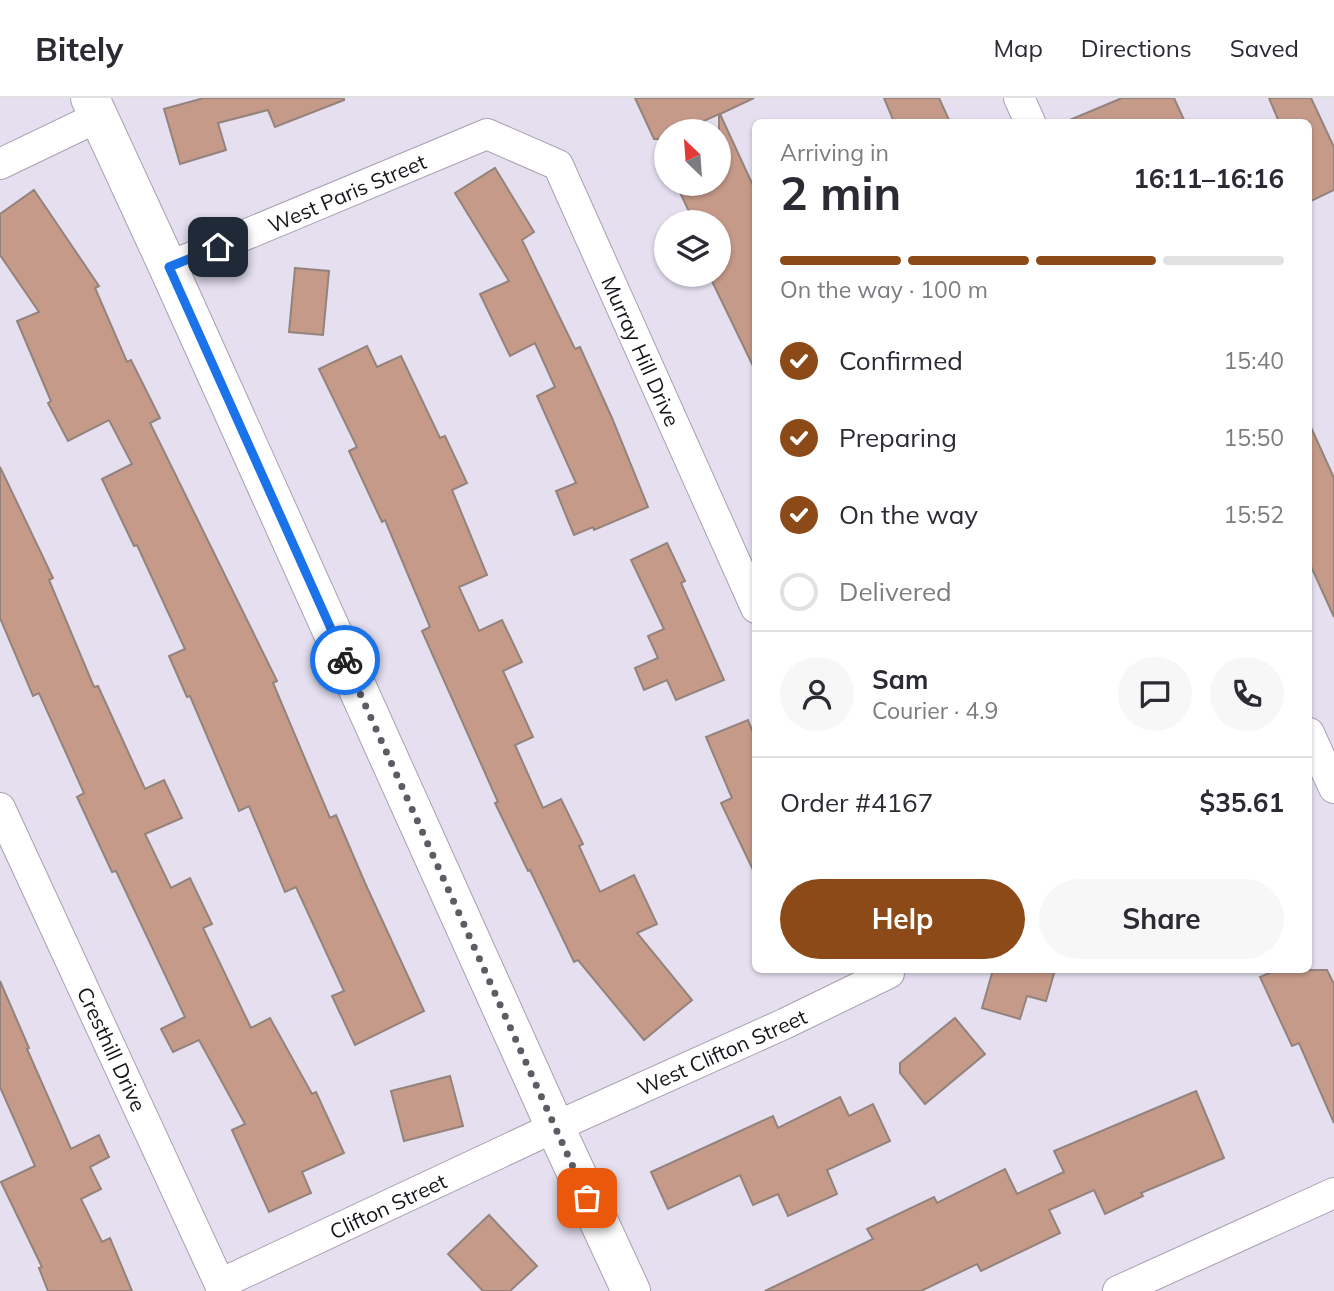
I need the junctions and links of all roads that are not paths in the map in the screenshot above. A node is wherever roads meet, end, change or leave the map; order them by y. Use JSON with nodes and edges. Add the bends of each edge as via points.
{"nodes":[{"id":1,"x":1019,"y":98,"type":"edge"},
{"id":2,"x":94,"y":108,"type":"edge"},
{"id":3,"x":1029,"y":119,"type":"edge"},
{"id":4,"x":487,"y":134,"type":"joint"},
{"id":5,"x":0,"y":164,"type":"edge"},
{"id":6,"x":169,"y":267,"type":"junction"},
{"id":7,"x":752,"y":598,"type":"edge"},
{"id":8,"x":1312,"y":740,"type":"edge"},
{"id":9,"x":1334,"y":788,"type":"edge"},
{"id":10,"x":0,"y":808,"type":"edge"},
{"id":11,"x":885,"y":973,"type":"edge"},
{"id":12,"x":555,"y":1127,"type":"junction"},
{"id":13,"x":1334,"y":1193,"type":"edge"},
{"id":14,"x":222,"y":1288,"type":"edge"},
{"id":15,"x":631,"y":1291,"type":"edge"},
{"id":16,"x":1118,"y":1291,"type":"edge"}],
"edges":[{"from":1,"to":3,"type":"street"},
{"from":2,"to":5,"type":"street"},
{"from":2,"to":6,"type":"street"},
{"from":4,"to":6,"type":"street","name":"West Paris Street"},
{"from":4,"to":7,"type":"street","name":"Murray Hill Drive","via":[[558,165]]},
{"from":6,"to":12,"type":"street"},
{"from":8,"to":9,"type":"street"},
{"from":10,"to":14,"type":"street","name":"Cresthill Drive"},
{"from":11,"to":12,"type":"street","name":"West Clifton Street"},
{"from":12,"to":14,"type":"street","name":"Clifton Street"},
{"from":12,"to":15,"type":"street"},
{"from":13,"to":16,"type":"street"}]}
